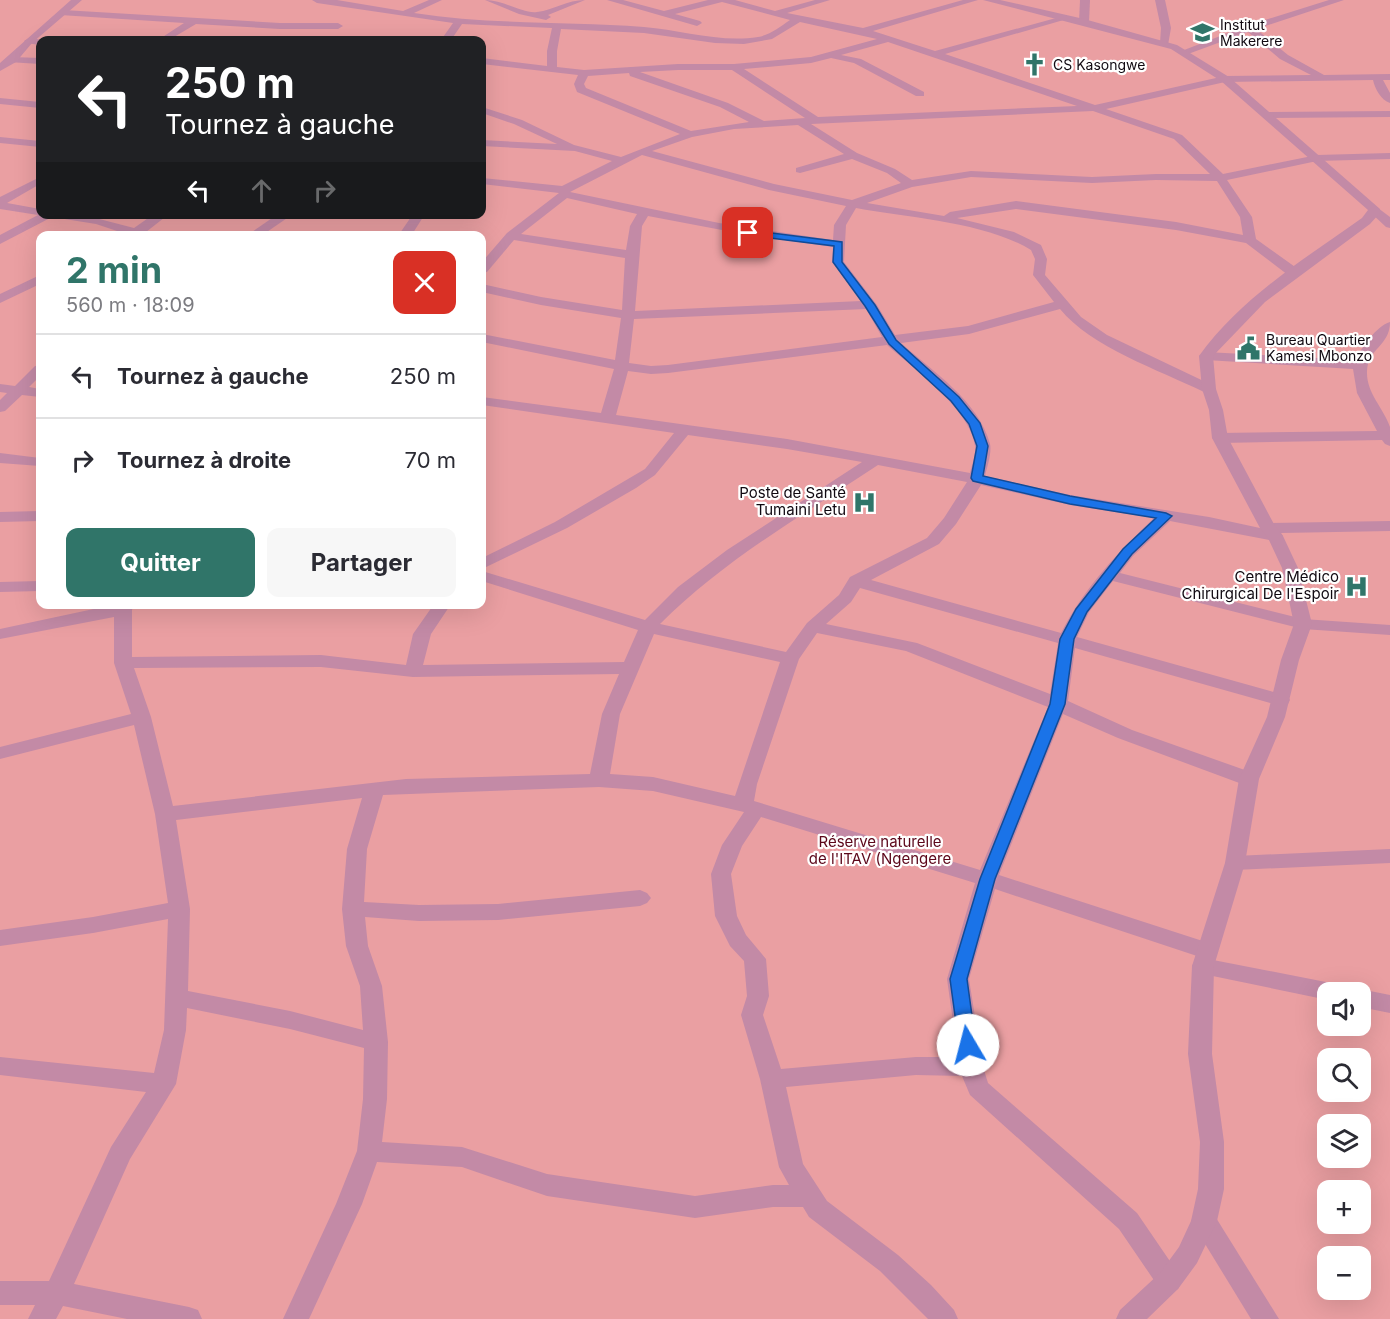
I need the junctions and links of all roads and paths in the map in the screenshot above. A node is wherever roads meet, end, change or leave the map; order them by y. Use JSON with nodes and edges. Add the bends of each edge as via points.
{"nodes":[{"id":1,"x":77,"y":0,"type":"edge"},
{"id":2,"x":317,"y":0,"type":"edge"},
{"id":3,"x":437,"y":0,"type":"edge"},
{"id":4,"x":490,"y":0,"type":"edge"},
{"id":5,"x":580,"y":0,"type":"edge"},
{"id":6,"x":612,"y":0,"type":"edge"},
{"id":7,"x":719,"y":0,"type":"edge"},
{"id":8,"x":725,"y":0,"type":"edge"},
{"id":9,"x":825,"y":0,"type":"edge"},
{"id":10,"x":973,"y":0,"type":"edge"},
{"id":11,"x":988,"y":0,"type":"edge"},
{"id":12,"x":1085,"y":0,"type":"edge"},
{"id":13,"x":1160,"y":0,"type":"edge"},
{"id":14,"x":1339,"y":0,"type":"edge"},
{"id":15,"x":338,"y":1,"type":"edge"},
{"id":16,"x":63,"y":13,"type":"junction"},
{"id":17,"x":406,"y":13,"type":"junction"},
{"id":18,"x":775,"y":14,"type":"junction"},
{"id":19,"x":538,"y":15,"type":"junction"},
{"id":20,"x":662,"y":15,"type":"junction"},
{"id":21,"x":349,"y":16,"type":"junction"},
{"id":22,"x":1064,"y":17,"type":"junction"},
{"id":23,"x":797,"y":19,"type":"junction"},
{"id":24,"x":196,"y":20,"type":"junction"},
{"id":25,"x":459,"y":21,"type":"junction"},
{"id":26,"x":1084,"y":22,"type":"junction"},
{"id":27,"x":697,"y":23,"type":"dead end"},
{"id":28,"x":580,"y":25,"type":"junction"},
{"id":29,"x":557,"y":27,"type":"junction"},
{"id":30,"x":1249,"y":28,"type":"junction"},
{"id":31,"x":862,"y":31,"type":"junction"},
{"id":32,"x":170,"y":36,"type":"edge"},
{"id":33,"x":333,"y":36,"type":"edge"},
{"id":34,"x":449,"y":36,"type":"edge"},
{"id":35,"x":888,"y":39,"type":"junction"},
{"id":36,"x":29,"y":41,"type":"junction"},
{"id":37,"x":36,"y":42,"type":"edge"},
{"id":38,"x":1166,"y":43,"type":"junction"},
{"id":39,"x":1184,"y":52,"type":"junction"},
{"id":40,"x":936,"y":54,"type":"junction"},
{"id":41,"x":832,"y":56,"type":"junction"},
{"id":42,"x":12,"y":60,"type":"junction"},
{"id":43,"x":36,"y":61,"type":"edge"},
{"id":44,"x":486,"y":61,"type":"edge"},
{"id":45,"x":734,"y":67,"type":"junction"},
{"id":46,"x":0,"y":68,"type":"edge"},
{"id":47,"x":552,"y":68,"type":"junction"},
{"id":48,"x":621,"y":70,"type":"junction"},
{"id":49,"x":584,"y":73,"type":"junction"},
{"id":50,"x":1323,"y":77,"type":"junction"},
{"id":51,"x":1377,"y":77,"type":"junction"},
{"id":52,"x":1390,"y":77,"type":"edge"},
{"id":53,"x":1225,"y":79,"type":"junction"},
{"id":54,"x":920,"y":94,"type":"dead end"},
{"id":55,"x":1390,"y":100,"type":"edge"},
{"id":56,"x":0,"y":102,"type":"edge"},
{"id":57,"x":36,"y":105,"type":"edge"},
{"id":58,"x":1094,"y":108,"type":"junction"},
{"id":59,"x":486,"y":111,"type":"edge"},
{"id":60,"x":1390,"y":114,"type":"edge"},
{"id":61,"x":1267,"y":115,"type":"junction"},
{"id":62,"x":816,"y":121,"type":"junction"},
{"id":63,"x":800,"y":122,"type":"junction"},
{"id":64,"x":764,"y":125,"type":"junction"},
{"id":65,"x":690,"y":134,"type":"junction"},
{"id":66,"x":0,"y":140,"type":"edge"},
{"id":67,"x":486,"y":143,"type":"edge"},
{"id":68,"x":36,"y":144,"type":"edge"},
{"id":69,"x":575,"y":148,"type":"junction"},
{"id":70,"x":641,"y":150,"type":"junction"},
{"id":71,"x":853,"y":155,"type":"junction"},
{"id":72,"x":1390,"y":156,"type":"edge"},
{"id":73,"x":1317,"y":158,"type":"junction"},
{"id":74,"x":620,"y":160,"type":"junction"},
{"id":75,"x":800,"y":170,"type":"dead end"},
{"id":76,"x":1220,"y":178,"type":"junction"},
{"id":77,"x":36,"y":182,"type":"edge"},
{"id":78,"x":486,"y":182,"type":"edge"},
{"id":79,"x":910,"y":184,"type":"junction"},
{"id":80,"x":565,"y":192,"type":"junction"},
{"id":81,"x":1390,"y":203,"type":"edge"},
{"id":82,"x":0,"y":204,"type":"edge"},
{"id":83,"x":853,"y":204,"type":"junction"},
{"id":84,"x":1371,"y":207,"type":"junction"},
{"id":85,"x":36,"y":211,"type":"edge"},
{"id":86,"x":644,"y":212,"type":"junction"},
{"id":87,"x":938,"y":217,"type":"junction"},
{"id":88,"x":41,"y":219,"type":"edge"},
{"id":89,"x":100,"y":219,"type":"edge"},
{"id":90,"x":157,"y":219,"type":"edge"},
{"id":91,"x":279,"y":219,"type":"edge"},
{"id":92,"x":1390,"y":224,"type":"edge"},
{"id":93,"x":129,"y":231,"type":"edge"},
{"id":94,"x":143,"y":231,"type":"edge"},
{"id":95,"x":260,"y":231,"type":"edge"},
{"id":96,"x":511,"y":236,"type":"junction"},
{"id":97,"x":0,"y":240,"type":"edge"},
{"id":98,"x":1250,"y":240,"type":"junction"},
{"id":99,"x":839,"y":244,"type":"junction"},
{"id":100,"x":632,"y":255,"type":"junction"},
{"id":101,"x":486,"y":264,"type":"edge"},
{"id":102,"x":1293,"y":272,"type":"junction"},
{"id":103,"x":36,"y":281,"type":"edge"},
{"id":104,"x":486,"y":289,"type":"edge"},
{"id":105,"x":2,"y":296,"type":"edge"},
{"id":106,"x":1063,"y":304,"type":"junction"},
{"id":107,"x":870,"y":305,"type":"junction"},
{"id":108,"x":628,"y":315,"type":"junction"},
{"id":109,"x":1390,"y":326,"type":"edge"},
{"id":110,"x":486,"y":339,"type":"edge"},
{"id":111,"x":892,"y":342,"type":"junction"},
{"id":112,"x":1206,"y":356,"type":"junction"},
{"id":113,"x":1361,"y":364,"type":"junction"},
{"id":114,"x":622,"y":366,"type":"junction"},
{"id":115,"x":36,"y":373,"type":"edge"},
{"id":116,"x":0,"y":388,"type":"edge"},
{"id":117,"x":1209,"y":388,"type":"junction"},
{"id":118,"x":18,"y":389,"type":"junction"},
{"id":119,"x":36,"y":392,"type":"edge"},
{"id":120,"x":486,"y":402,"type":"edge"},
{"id":121,"x":0,"y":408,"type":"edge"},
{"id":122,"x":607,"y":419,"type":"junction"},
{"id":123,"x":684,"y":430,"type":"junction"},
{"id":124,"x":1389,"y":437,"type":"edge"},
{"id":125,"x":1220,"y":438,"type":"junction"},
{"id":126,"x":0,"y":458,"type":"edge"},
{"id":127,"x":876,"y":460,"type":"junction"},
{"id":128,"x":36,"y":462,"type":"edge"},
{"id":129,"x":977,"y":478,"type":"junction"},
{"id":130,"x":36,"y":516,"type":"edge"},
{"id":131,"x":1166,"y":516,"type":"junction"},
{"id":132,"x":0,"y":517,"type":"edge"},
{"id":133,"x":1390,"y":526,"type":"edge"},
{"id":134,"x":1272,"y":532,"type":"junction"},
{"id":135,"x":486,"y":562,"type":"edge"},
{"id":136,"x":1109,"y":575,"type":"junction"},
{"id":137,"x":486,"y":577,"type":"edge"},
{"id":138,"x":856,"y":581,"type":"junction"},
{"id":139,"x":36,"y":586,"type":"edge"},
{"id":140,"x":0,"y":587,"type":"edge"},
{"id":141,"x":116,"y":609,"type":"edge"},
{"id":142,"x":125,"y":609,"type":"edge"},
{"id":143,"x":439,"y":609,"type":"edge"},
{"id":144,"x":1303,"y":624,"type":"junction"},
{"id":145,"x":648,"y":627,"type":"junction"},
{"id":146,"x":813,"y":627,"type":"junction"},
{"id":147,"x":1390,"y":630,"type":"edge"},
{"id":148,"x":0,"y":634,"type":"edge"},
{"id":149,"x":1067,"y":639,"type":"junction"},
{"id":150,"x":790,"y":659,"type":"junction"},
{"id":151,"x":123,"y":663,"type":"junction"},
{"id":152,"x":630,"y":668,"type":"junction"},
{"id":153,"x":413,"y":671,"type":"junction"},
{"id":154,"x":1281,"y":700,"type":"junction"},
{"id":155,"x":1058,"y":704,"type":"junction"},
{"id":156,"x":142,"y":717,"type":"junction"},
{"id":157,"x":0,"y":753,"type":"edge"},
{"id":158,"x":1249,"y":779,"type":"junction"},
{"id":159,"x":599,"y":780,"type":"junction"},
{"id":160,"x":374,"y":791,"type":"junction"},
{"id":161,"x":749,"y":807,"type":"junction"},
{"id":162,"x":165,"y":814,"type":"junction"},
{"id":163,"x":1390,"y":856,"type":"edge"},
{"id":164,"x":1235,"y":863,"type":"junction"},
{"id":165,"x":987,"y":879,"type":"junction"},
{"id":166,"x":640,"y":898,"type":"dead end"},
{"id":167,"x":179,"y":909,"type":"junction"},
{"id":168,"x":353,"y":909,"type":"junction"},
{"id":169,"x":0,"y":938,"type":"edge"},
{"id":170,"x":1205,"y":958,"type":"junction"},
{"id":171,"x":1317,"y":988,"type":"edge"},
{"id":172,"x":176,"y":997,"type":"junction"},
{"id":173,"x":1371,"y":1000,"type":"edge"},
{"id":174,"x":1390,"y":1004,"type":"edge"},
{"id":175,"x":376,"y":1042,"type":"junction"},
{"id":176,"x":0,"y":1066,"type":"edge"},
{"id":177,"x":971,"y":1067,"type":"junction"},
{"id":178,"x":772,"y":1079,"type":"junction"},
{"id":179,"x":164,"y":1084,"type":"junction"},
{"id":180,"x":369,"y":1151,"type":"junction"},
{"id":181,"x":810,"y":1196,"type":"junction"},
{"id":182,"x":1204,"y":1221,"type":"junction"},
{"id":183,"x":1168,"y":1281,"type":"junction"},
{"id":184,"x":0,"y":1293,"type":"edge"},
{"id":185,"x":57,"y":1293,"type":"junction"},
{"id":186,"x":41,"y":1319,"type":"edge"},
{"id":187,"x":189,"y":1319,"type":"edge"},
{"id":188,"x":297,"y":1319,"type":"edge"},
{"id":189,"x":945,"y":1319,"type":"edge"},
{"id":190,"x":1128,"y":1319,"type":"edge"},
{"id":191,"x":1266,"y":1319,"type":"edge"}],
"edges":[{"from":1,"to":16,"type":"street"},
{"from":2,"to":15,"type":"street"},
{"from":3,"to":17,"type":"street"},
{"from":4,"to":19,"type":"street"},
{"from":5,"to":19,"type":"street"},
{"from":6,"to":20,"type":"street"},
{"from":7,"to":20,"type":"street"},
{"from":8,"to":18,"type":"street"},
{"from":9,"to":18,"type":"street"},
{"from":10,"to":31,"type":"street"},
{"from":11,"to":22,"type":"street"},
{"from":12,"to":26,"type":"street"},
{"from":13,"to":38,"type":"street"},
{"from":14,"to":30,"type":"street"},
{"from":15,"to":21,"type":"street"},
{"from":16,"to":24,"type":"street"},
{"from":16,"to":36,"type":"street"},
{"from":17,"to":21,"type":"street"},
{"from":17,"to":25,"type":"street"},
{"from":18,"to":23,"type":"street"},
{"from":19,"to":28,"type":"street"},
{"from":20,"to":27,"type":"street"},
{"from":21,"to":24,"type":"street","via":[[280,26]]},
{"from":21,"to":33,"type":"street"},
{"from":22,"to":26,"type":"street"},
{"from":22,"to":40,"type":"street"},
{"from":23,"to":28,"type":"street","via":[[771,36],[751,41]]},
{"from":23,"to":31,"type":"street"},
{"from":24,"to":32,"type":"street"},
{"from":25,"to":29,"type":"street"},
{"from":25,"to":34,"type":"street"},
{"from":26,"to":38,"type":"street"},
{"from":28,"to":29,"type":"street"},
{"from":29,"to":47,"type":"street"},
{"from":30,"to":39,"type":"street"},
{"from":30,"to":50,"type":"street","via":[[1284,57]]},
{"from":31,"to":35,"type":"street"},
{"from":35,"to":40,"type":"street"},
{"from":35,"to":41,"type":"street"},
{"from":36,"to":37,"type":"street"},
{"from":36,"to":42,"type":"street"},
{"from":38,"to":39,"type":"street"},
{"from":39,"to":53,"type":"street"},
{"from":40,"to":58,"type":"street"},
{"from":41,"to":45,"type":"street"},
{"from":41,"to":54,"type":"street","via":[[857,61]]},
{"from":42,"to":43,"type":"street"},
{"from":42,"to":46,"type":"street"},
{"from":44,"to":47,"type":"street"},
{"from":45,"to":48,"type":"street"},
{"from":45,"to":62,"type":"street"},
{"from":47,"to":49,"type":"street"},
{"from":48,"to":49,"type":"street"},
{"from":48,"to":64,"type":"street","via":[[724,105]]},
{"from":49,"to":65,"type":"street","via":[[579,84],[581,90]]},
{"from":50,"to":51,"type":"street"},
{"from":50,"to":53,"type":"street"},
{"from":51,"to":52,"type":"street"},
{"from":51,"to":55,"type":"street"},
{"from":53,"to":58,"type":"street"},
{"from":53,"to":61,"type":"street"},
{"from":56,"to":57,"type":"street"},
{"from":58,"to":62,"type":"street"},
{"from":58,"to":76,"type":"street","via":[[1178,138]]},
{"from":59,"to":69,"type":"street"},
{"from":60,"to":61,"type":"street"},
{"from":61,"to":73,"type":"street"},
{"from":62,"to":63,"type":"street"},
{"from":63,"to":64,"type":"street"},
{"from":63,"to":71,"type":"street"},
{"from":64,"to":65,"type":"street"},
{"from":65,"to":70,"type":"street"},
{"from":66,"to":68,"type":"street"},
{"from":67,"to":69,"type":"street"},
{"from":69,"to":74,"type":"street"},
{"from":70,"to":74,"type":"street"},
{"from":70,"to":83,"type":"street","via":[[728,176]]},
{"from":71,"to":75,"type":"street"},
{"from":71,"to":79,"type":"street"},
{"from":72,"to":73,"type":"street"},
{"from":73,"to":76,"type":"street"},
{"from":73,"to":84,"type":"street"},
{"from":74,"to":80,"type":"street"},
{"from":76,"to":79,"type":"street","via":[[1092,180],[971,174]]},
{"from":76,"to":98,"type":"street","via":[[1246,218]]},
{"from":77,"to":82,"type":"street"},
{"from":78,"to":80,"type":"street"},
{"from":79,"to":83,"type":"street"},
{"from":80,"to":86,"type":"street","via":[[596,203]]},
{"from":80,"to":96,"type":"street"},
{"from":81,"to":84,"type":"street"},
{"from":82,"to":85,"type":"street"},
{"from":83,"to":87,"type":"street"},
{"from":83,"to":99,"type":"street","via":[[840,225]]},
{"from":84,"to":92,"type":"street"},
{"from":84,"to":102,"type":"street","via":[[1373,214],[1366,221]]},
{"from":86,"to":99,"type":"street","via":[[769,237]]},
{"from":86,"to":100,"type":"street","via":[[636,226]]},
{"from":87,"to":98,"type":"street","via":[[1016,205]]},
{"from":87,"to":106,"type":"street","via":[[1018,235],[1037,248],[1041,259],[1039,275]]},
{"from":88,"to":97,"type":"street"},
{"from":89,"to":93,"type":"street"},
{"from":90,"to":94,"type":"street"},
{"from":91,"to":95,"type":"street"},
{"from":96,"to":100,"type":"street"},
{"from":96,"to":101,"type":"street"},
{"from":98,"to":102,"type":"street"},
{"from":99,"to":107,"type":"street","via":[[837,262]]},
{"from":100,"to":108,"type":"street"},
{"from":102,"to":112,"type":"street","via":[[1222,334]]},
{"from":103,"to":105,"type":"street"},
{"from":104,"to":108,"type":"street"},
{"from":106,"to":111,"type":"street","via":[[969,330]]},
{"from":106,"to":117,"type":"street","via":[[1076,320],[1102,338]]},
{"from":107,"to":108,"type":"street"},
{"from":107,"to":111,"type":"street"},
{"from":108,"to":114,"type":"street"},
{"from":109,"to":113,"type":"street"},
{"from":110,"to":114,"type":"street"},
{"from":111,"to":114,"type":"street","via":[[668,369]]},
{"from":111,"to":129,"type":"street","via":[[955,399],[974,423],[983,446]]},
{"from":112,"to":113,"type":"street"},
{"from":112,"to":117,"type":"street"},
{"from":113,"to":124,"type":"street","via":[[1364,395]]},
{"from":114,"to":122,"type":"street"},
{"from":115,"to":118,"type":"street"},
{"from":116,"to":118,"type":"street"},
{"from":117,"to":125,"type":"street"},
{"from":118,"to":119,"type":"street"},
{"from":118,"to":121,"type":"street"},
{"from":120,"to":122,"type":"street"},
{"from":122,"to":123,"type":"street"},
{"from":123,"to":127,"type":"street"},
{"from":123,"to":135,"type":"street","via":[[650,472],[637,481]]},
{"from":124,"to":125,"type":"street"},
{"from":125,"to":134,"type":"street"},
{"from":126,"to":128,"type":"street"},
{"from":127,"to":129,"type":"street"},
{"from":127,"to":145,"type":"street","via":[[733,554],[684,591]]},
{"from":129,"to":131,"type":"street","via":[[1070,500]]},
{"from":129,"to":138,"type":"street","via":[[933,541]]},
{"from":130,"to":132,"type":"street"},
{"from":131,"to":134,"type":"street"},
{"from":131,"to":136,"type":"street","via":[[1127,552]]},
{"from":133,"to":134,"type":"street"},
{"from":134,"to":144,"type":"street","via":[[1290,568]]},
{"from":136,"to":144,"type":"street"},
{"from":136,"to":149,"type":"street","via":[[1081,611]]},
{"from":137,"to":145,"type":"street"},
{"from":138,"to":146,"type":"street","via":[[845,598]]},
{"from":138,"to":149,"type":"street"},
{"from":139,"to":140,"type":"street"},
{"from":141,"to":148,"type":"street"},
{"from":142,"to":151,"type":"street"},
{"from":143,"to":153,"type":"street","via":[[422,634]]},
{"from":144,"to":147,"type":"street"},
{"from":144,"to":154,"type":"street"},
{"from":145,"to":150,"type":"street"},
{"from":145,"to":152,"type":"street"},
{"from":146,"to":150,"type":"street"},
{"from":146,"to":155,"type":"street","via":[[910,647]]},
{"from":149,"to":154,"type":"street"},
{"from":149,"to":155,"type":"street"},
{"from":150,"to":161,"type":"street","via":[[747,784]]},
{"from":151,"to":153,"type":"street","via":[[321,661]]},
{"from":151,"to":156,"type":"street"},
{"from":152,"to":153,"type":"street"},
{"from":152,"to":159,"type":"street","via":[[611,714]]},
{"from":154,"to":158,"type":"street"},
{"from":155,"to":158,"type":"street","via":[[1125,734]]},
{"from":155,"to":165,"type":"street"},
{"from":156,"to":157,"type":"street"},
{"from":156,"to":162,"type":"street"},
{"from":158,"to":164,"type":"street"},
{"from":159,"to":160,"type":"street","via":[[406,786]]},
{"from":159,"to":161,"type":"street","via":[[652,784]]},
{"from":160,"to":162,"type":"street"},
{"from":160,"to":168,"type":"street","via":[[357,849]]},
{"from":161,"to":165,"type":"street"},
{"from":161,"to":178,"type":"street","via":[[721,874],[726,916],[738,940],[756,959],[758,996],[752,1015]]},
{"from":162,"to":167,"type":"street"},
{"from":163,"to":164,"type":"street"},
{"from":164,"to":170,"type":"street"},
{"from":165,"to":170,"type":"street"},
{"from":165,"to":177,"type":"street","via":[[958,979]]},
{"from":166,"to":168,"type":"street","via":[[498,912]]},
{"from":167,"to":169,"type":"street"},
{"from":167,"to":172,"type":"street"},
{"from":168,"to":175,"type":"street","via":[[357,946],[371,986]]},
{"from":170,"to":171,"type":"street"},
{"from":170,"to":182,"type":"street","via":[[1200,1054],[1212,1142],[1211,1189]]},
{"from":172,"to":175,"type":"street"},
{"from":172,"to":179,"type":"street","via":[[175,1030]]},
{"from":173,"to":174,"type":"street"},
{"from":175,"to":180,"type":"street"},
{"from":176,"to":179,"type":"street"},
{"from":177,"to":178,"type":"street","via":[[916,1066]]},
{"from":177,"to":183,"type":"street","via":[[978,1088],[986,1096],[1128,1221]]},
{"from":178,"to":181,"type":"street","via":[[791,1167]]},
{"from":179,"to":185,"type":"street","via":[[120,1154]]},
{"from":180,"to":181,"type":"street","via":[[462,1157],[547,1185],[695,1207],[773,1196]]},
{"from":180,"to":188,"type":"street"},
{"from":181,"to":189,"type":"street","via":[[818,1209],[889,1263]]},
{"from":182,"to":183,"type":"street","via":[[1188,1255]]},
{"from":182,"to":191,"type":"street"},
{"from":183,"to":190,"type":"street"},
{"from":184,"to":185,"type":"street"},
{"from":185,"to":186,"type":"street"},
{"from":185,"to":187,"type":"street"}]}
